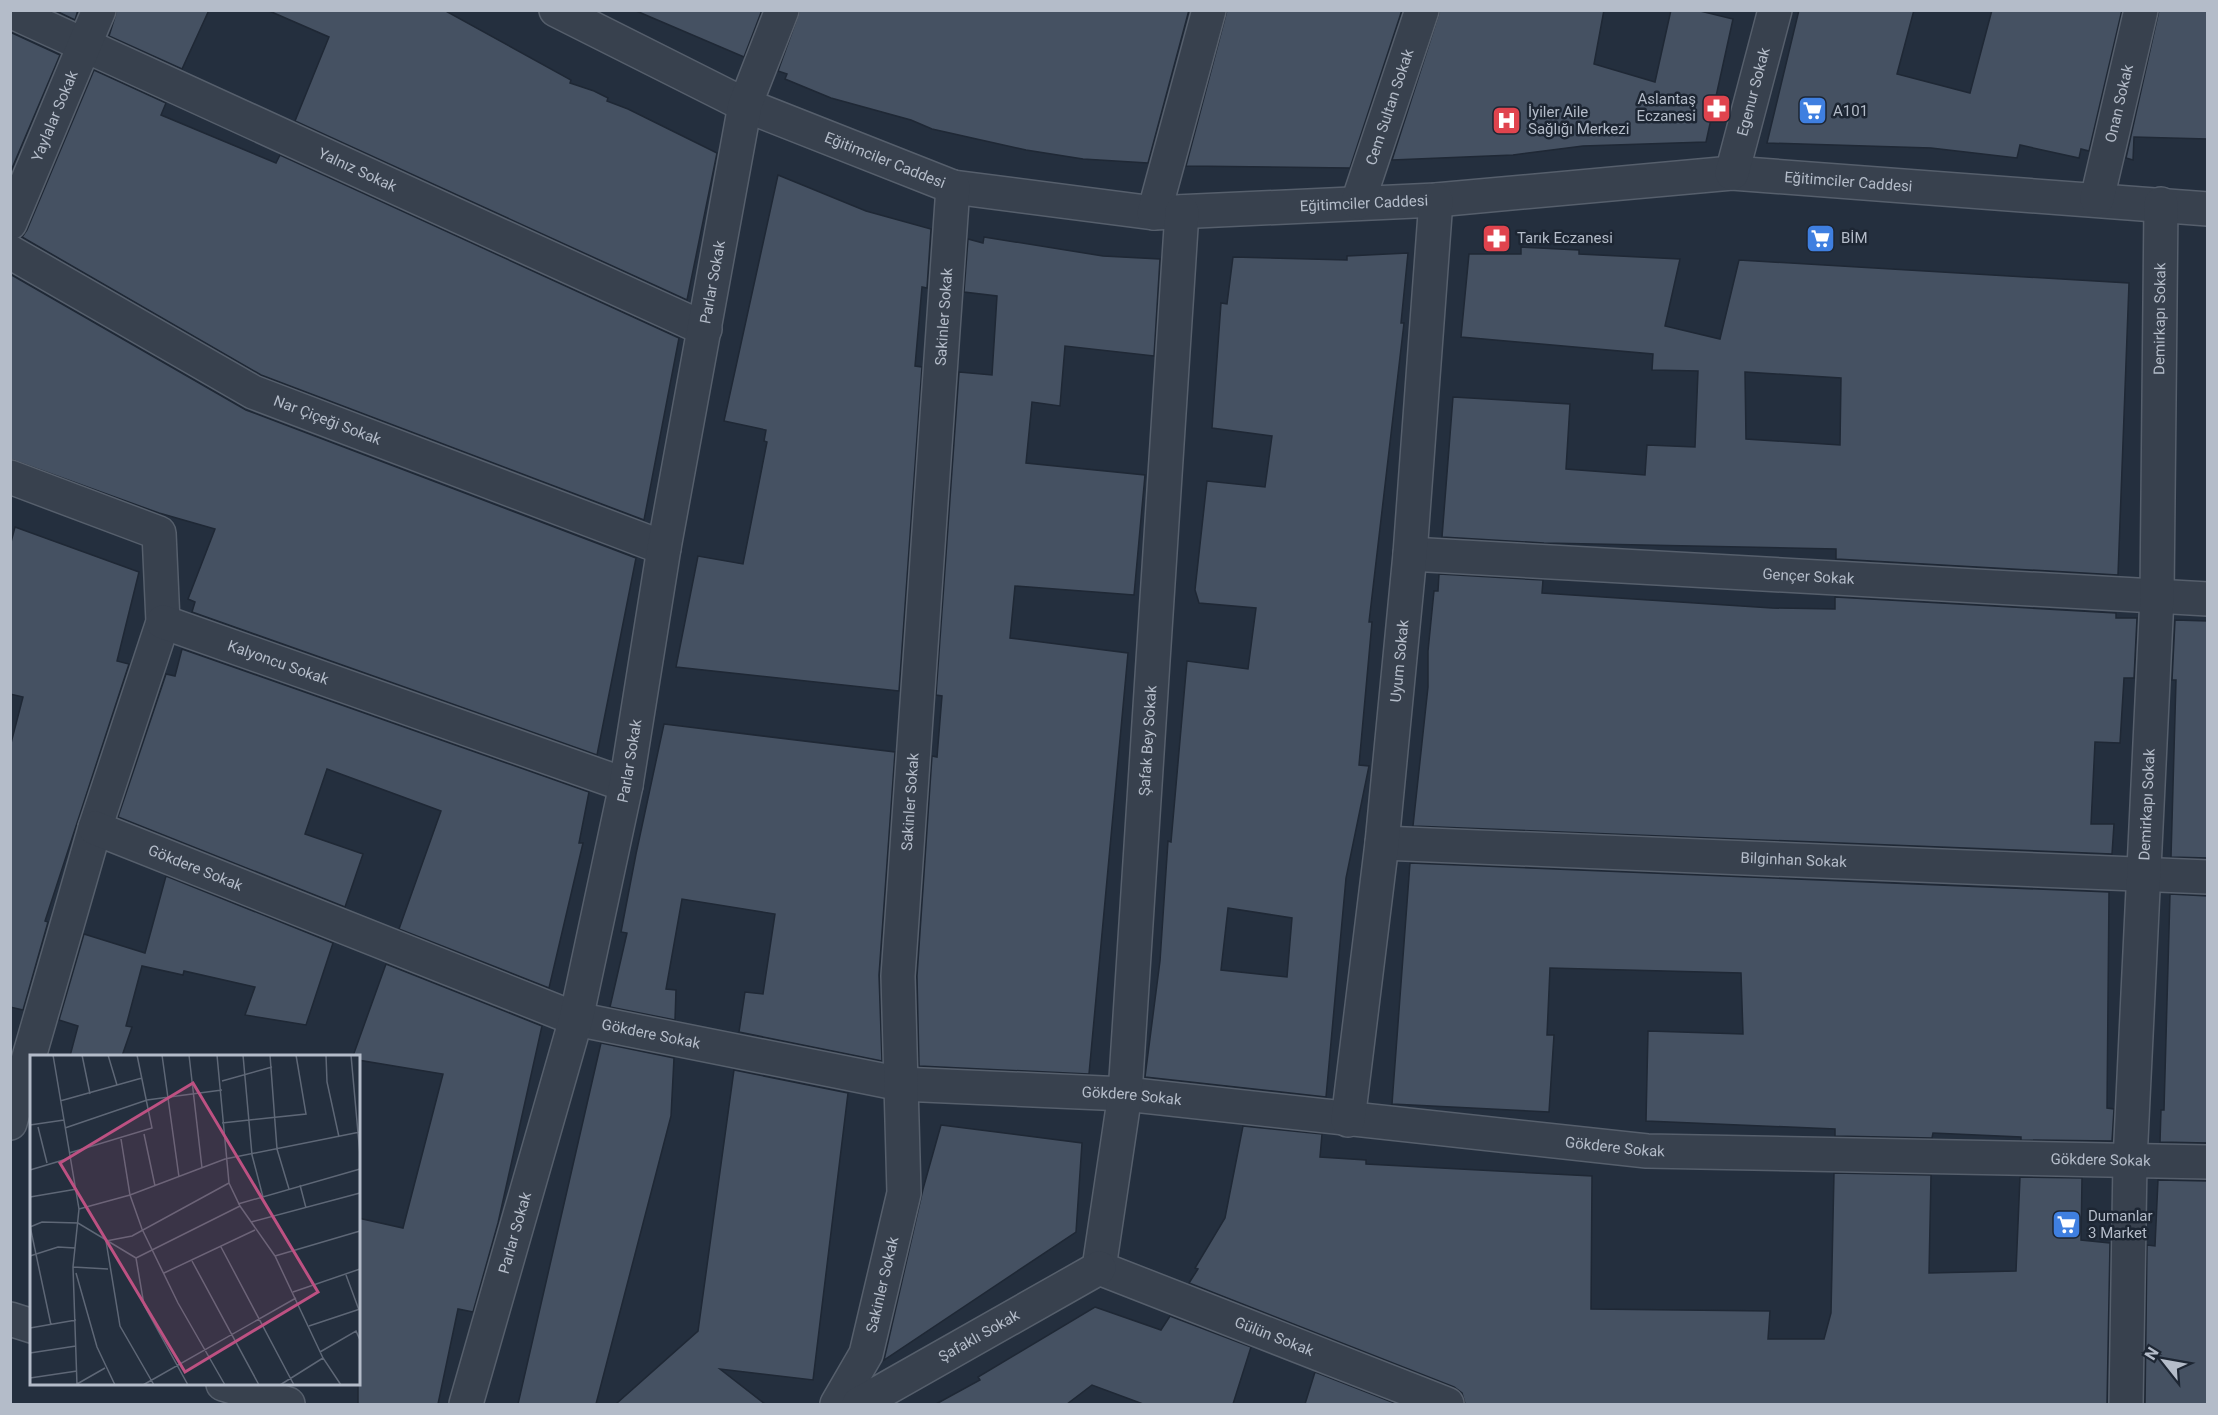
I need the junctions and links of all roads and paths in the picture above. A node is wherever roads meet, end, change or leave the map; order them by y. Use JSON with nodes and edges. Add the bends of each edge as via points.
{"nodes":[{"id":1,"x":99,"y":10,"type":"edge"},
{"id":2,"x":556,"y":10,"type":"edge"},
{"id":3,"x":782,"y":10,"type":"edge"},
{"id":4,"x":1209,"y":10,"type":"edge"},
{"id":5,"x":1422,"y":10,"type":"edge"},
{"id":6,"x":1775,"y":10,"type":"edge"},
{"id":7,"x":2141,"y":10,"type":"edge"},
{"id":8,"x":10,"y":11,"type":"edge"},
{"id":9,"x":84,"y":45,"type":"junction"},
{"id":10,"x":745,"y":105,"type":"junction"},
{"id":11,"x":1732,"y":173,"type":"junction"},
{"id":12,"x":953,"y":187,"type":"junction"},
{"id":13,"x":2097,"y":199,"type":"junction"},
{"id":14,"x":1436,"y":200,"type":"junction"},
{"id":15,"x":1358,"y":202,"type":"junction"},
{"id":16,"x":2161,"y":204,"type":"junction"},
{"id":17,"x":2208,"y":209,"type":"edge"},
{"id":18,"x":1168,"y":213,"type":"junction"},
{"id":19,"x":10,"y":223,"type":"edge"},
{"id":20,"x":10,"y":252,"type":"edge"},
{"id":21,"x":705,"y":329,"type":"junction"},
{"id":22,"x":10,"y":477,"type":"edge"},
{"id":23,"x":664,"y":548,"type":"junction"},
{"id":24,"x":1410,"y":554,"type":"junction"},
{"id":25,"x":2157,"y":597,"type":"junction"},
{"id":26,"x":2208,"y":599,"type":"edge"},
{"id":27,"x":163,"y":622,"type":"junction"},
{"id":28,"x":626,"y":785,"type":"junction"},
{"id":29,"x":95,"y":828,"type":"junction"},
{"id":30,"x":1382,"y":843,"type":"junction"},
{"id":31,"x":2145,"y":874,"type":"junction"},
{"id":32,"x":2208,"y":877,"type":"edge"},
{"id":33,"x":576,"y":1019,"type":"junction"},
{"id":34,"x":901,"y":1084,"type":"junction"},
{"id":35,"x":1125,"y":1094,"type":"junction"},
{"id":36,"x":1347,"y":1120,"type":"junction"},
{"id":37,"x":10,"y":1123,"type":"edge"},
{"id":38,"x":2130,"y":1161,"type":"junction"},
{"id":39,"x":2208,"y":1162,"type":"edge"},
{"id":40,"x":1100,"y":1268,"type":"junction"},
{"id":41,"x":10,"y":1319,"type":"edge"},
{"id":42,"x":30,"y":1325,"type":"edge"},
{"id":43,"x":229,"y":1385,"type":"edge"},
{"id":44,"x":281,"y":1403,"type":"edge"},
{"id":45,"x":466,"y":1404,"type":"edge"},
{"id":46,"x":837,"y":1404,"type":"edge"},
{"id":47,"x":859,"y":1404,"type":"edge"},
{"id":48,"x":1447,"y":1404,"type":"edge"},
{"id":49,"x":2126,"y":1404,"type":"edge"}],
"edges":[{"from":1,"to":9,"type":"street","name":"Yaylalar Sokak"},
{"from":2,"to":10,"type":"street","name":"Eğitimciler Caddesi"},
{"from":3,"to":10,"type":"street","name":"Parlar Sokak"},
{"from":4,"to":18,"type":"street","name":"Şafak Bey Sokak"},
{"from":5,"to":15,"type":"street","name":"Cem Sultan Sokak"},
{"from":6,"to":11,"type":"street","name":"Egenur Sokak"},
{"from":7,"to":13,"type":"street","name":"Onan Sokak"},
{"from":8,"to":9,"type":"street","name":"Yalnız Sokak"},
{"from":9,"to":19,"type":"street","name":"Yaylalar Sokak"},
{"from":9,"to":21,"type":"street","name":"Yalnız Sokak"},
{"from":10,"to":12,"type":"street","name":"Eğitimciler Caddesi"},
{"from":10,"to":21,"type":"street","name":"Parlar Sokak"},
{"from":11,"to":13,"type":"street","name":"Eğitimciler Caddesi"},
{"from":11,"to":14,"type":"street","name":"Eğitimciler Caddesi"},
{"from":12,"to":18,"type":"street","name":"Eğitimciler Caddesi"},
{"from":12,"to":34,"type":"street","name":"Sakinler Sokak","via":[[898,976]]},
{"from":13,"to":16,"type":"street","name":"Eğitimciler Caddesi"},
{"from":14,"to":15,"type":"street","name":"Eğitimciler Caddesi"},
{"from":14,"to":24,"type":"street","name":"Uyum Sokak"},
{"from":15,"to":18,"type":"street","name":"Eğitimciler Caddesi"},
{"from":16,"to":17,"type":"street","name":"Eğitimciler Caddesi"},
{"from":16,"to":25,"type":"street","name":"Demirkapı Sokak"},
{"from":18,"to":35,"type":"street","name":"Şafak Bey Sokak"},
{"from":20,"to":23,"type":"street","name":"Nar Çiçeği Sokak","via":[[253,392]]},
{"from":21,"to":23,"type":"street","name":"Parlar Sokak"},
{"from":22,"to":27,"type":"street","via":[[159,533]]},
{"from":23,"to":28,"type":"street","name":"Parlar Sokak"},
{"from":24,"to":25,"type":"street","name":"Gençer Sokak"},
{"from":24,"to":30,"type":"street","name":"Uyum Sokak"},
{"from":25,"to":26,"type":"street","name":"Gençer Sokak"},
{"from":25,"to":31,"type":"street","name":"Demirkapı Sokak"},
{"from":27,"to":28,"type":"street","name":"Kalyoncu Sokak"},
{"from":27,"to":29,"type":"street"},
{"from":28,"to":33,"type":"street","name":"Parlar Sokak"},
{"from":29,"to":33,"type":"street","name":"Gökdere Sokak"},
{"from":29,"to":37,"type":"street"},
{"from":30,"to":31,"type":"street","name":"Bilginhan Sokak"},
{"from":30,"to":36,"type":"street","name":"Uyum Sokak"},
{"from":31,"to":32,"type":"street","name":"Bilginhan Sokak"},
{"from":31,"to":38,"type":"street","name":"Demirkapı Sokak"},
{"from":33,"to":34,"type":"street","name":"Gökdere Sokak"},
{"from":33,"to":45,"type":"street","name":"Parlar Sokak"},
{"from":34,"to":35,"type":"street","name":"Gökdere Sokak"},
{"from":34,"to":46,"type":"street","name":"Sakinler Sokak","via":[[904,1193],[866,1354]]},
{"from":35,"to":36,"type":"street","name":"Gökdere Sokak"},
{"from":35,"to":40,"type":"street","name":"Şafak Bey Sokak"},
{"from":36,"to":38,"type":"street","name":"Gökdere Sokak","via":[[1647,1152]]},
{"from":38,"to":39,"type":"street","name":"Gökdere Sokak"},
{"from":38,"to":49,"type":"street","name":"Demirkapı Sokak"},
{"from":40,"to":47,"type":"street","name":"Şafaklı Sokak"},
{"from":40,"to":48,"type":"street","name":"Gülün Sokak"},
{"from":41,"to":42,"type":"street"},
{"from":43,"to":44,"type":"street"}]}
